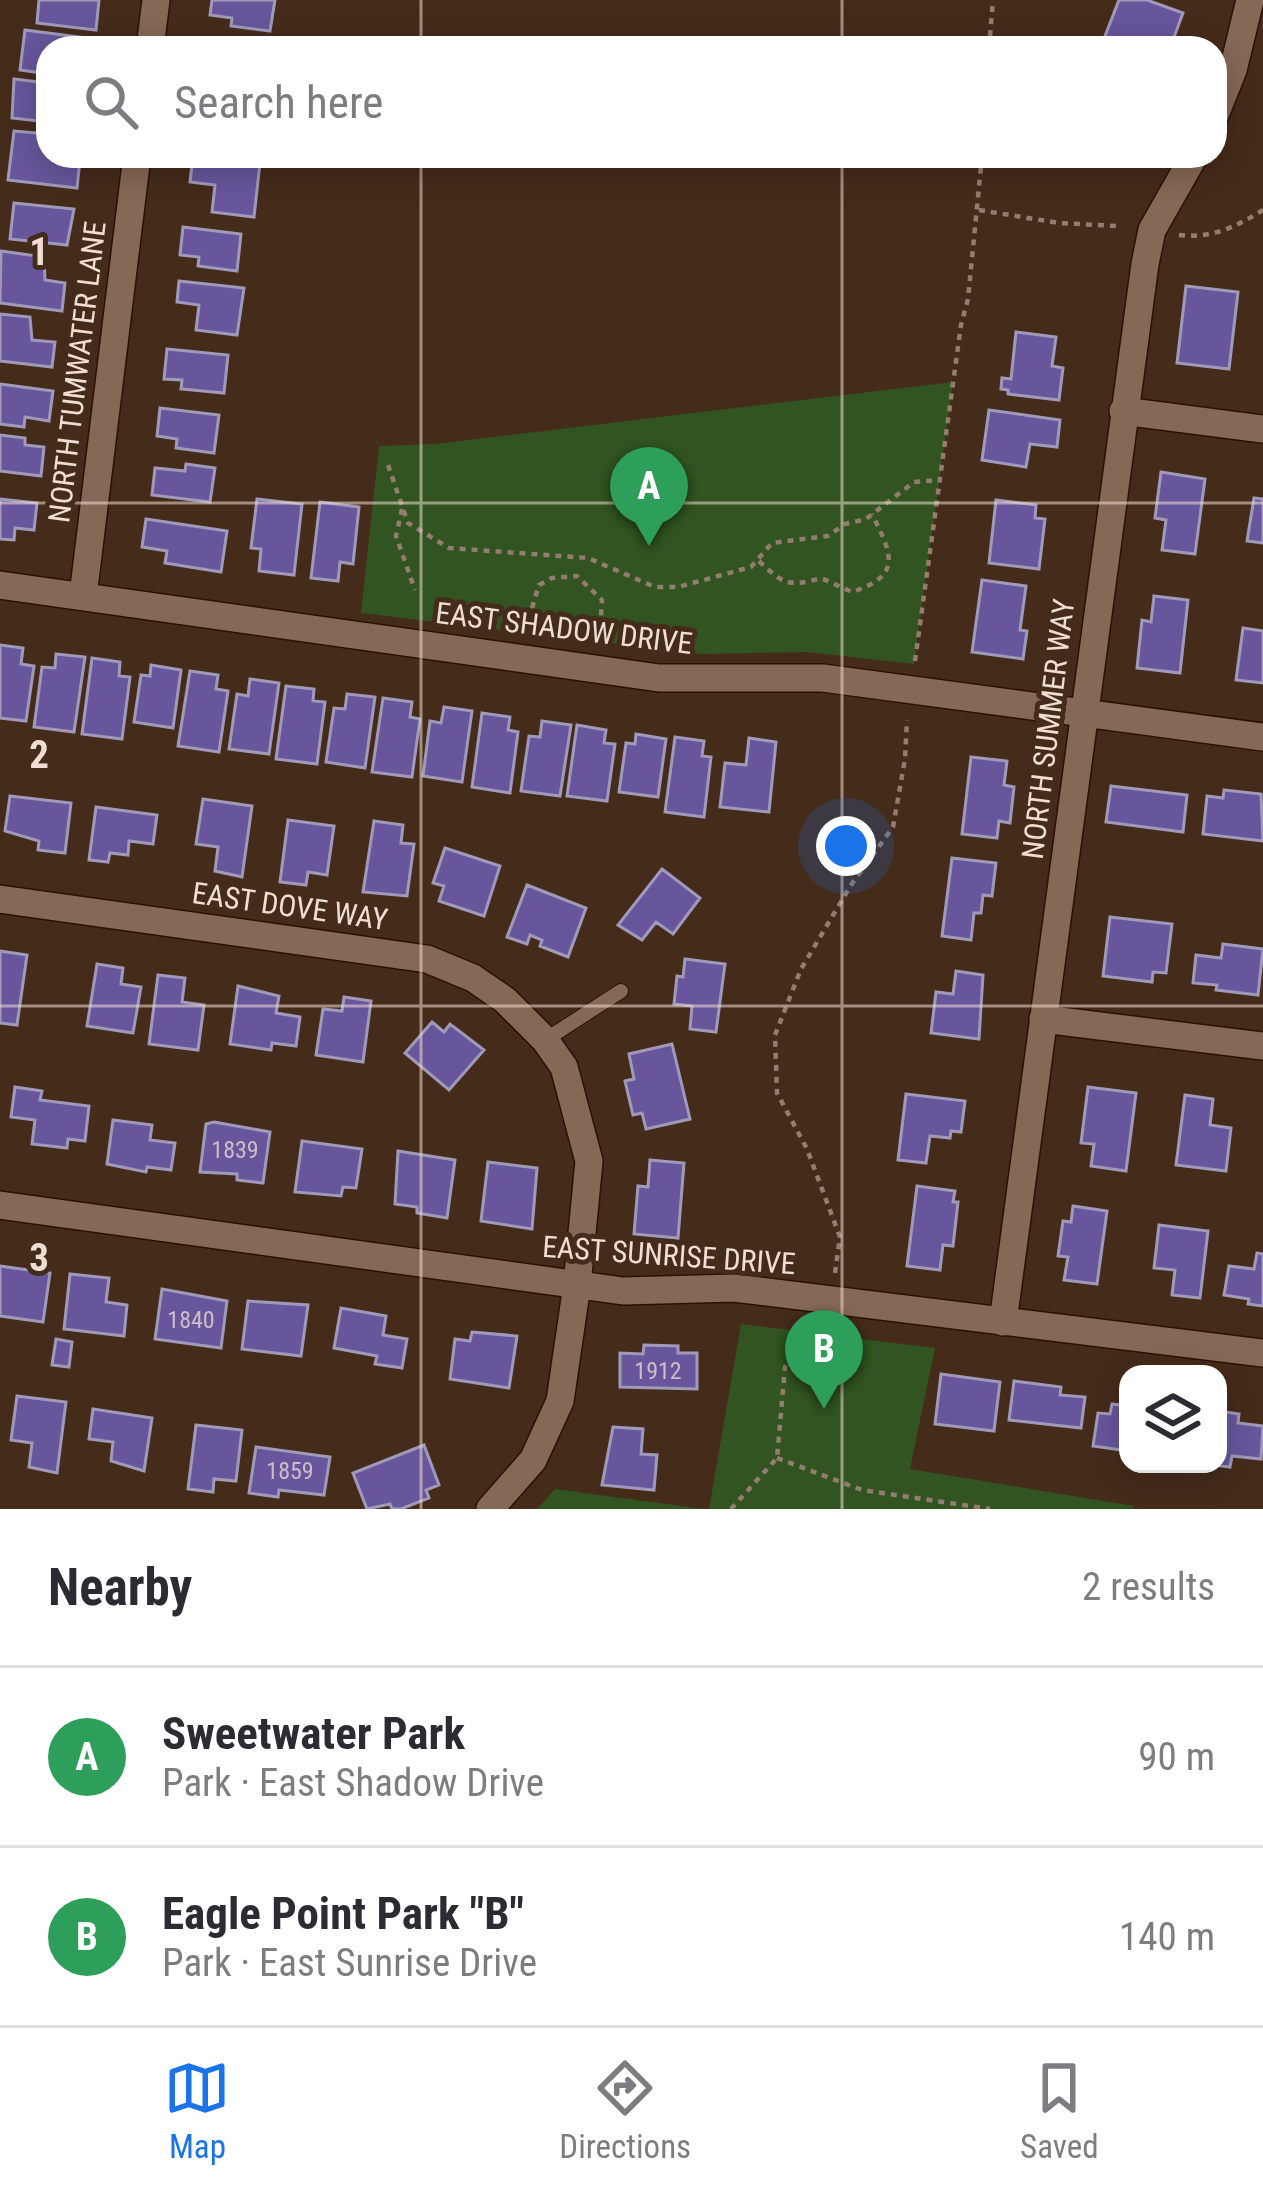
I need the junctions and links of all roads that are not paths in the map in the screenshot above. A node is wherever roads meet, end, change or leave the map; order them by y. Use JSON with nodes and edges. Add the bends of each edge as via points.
{"nodes":[{"id":1,"x":156,"y":0,"type":"edge"},
{"id":2,"x":1250,"y":0,"type":"edge"},
{"id":3,"x":152,"y":36,"type":"edge"},
{"id":4,"x":1227,"y":85,"type":"edge"},
{"id":5,"x":135,"y":168,"type":"edge"},
{"id":6,"x":1187,"y":168,"type":"edge"},
{"id":7,"x":1123,"y":411,"type":"junction"},
{"id":8,"x":1263,"y":429,"type":"edge"},
{"id":9,"x":0,"y":585,"type":"edge"},
{"id":10,"x":83,"y":596,"type":"junction"},
{"id":11,"x":1084,"y":715,"type":"junction"},
{"id":12,"x":1263,"y":737,"type":"edge"},
{"id":13,"x":0,"y":899,"type":"edge"},
{"id":14,"x":621,"y":991,"type":"dead end"},
{"id":15,"x":1043,"y":1019,"type":"junction"},
{"id":16,"x":545,"y":1040,"type":"junction"},
{"id":17,"x":1263,"y":1046,"type":"edge"},
{"id":18,"x":0,"y":1205,"type":"edge"},
{"id":19,"x":577,"y":1285,"type":"junction"},
{"id":20,"x":1003,"y":1322,"type":"junction"},
{"id":21,"x":1263,"y":1353,"type":"edge"},
{"id":22,"x":490,"y":1509,"type":"edge"}],
"edges":[{"from":1,"to":3,"type":"street"},
{"from":2,"to":4,"type":"street"},
{"from":5,"to":10,"type":"street","name":"NORTH TUMWATER LANE"},
{"from":6,"to":7,"type":"street","name":"NORTH SUMMER WAY","via":[[1152,230]]},
{"from":7,"to":8,"type":"street"},
{"from":7,"to":11,"type":"street","name":"NORTH SUMMER WAY"},
{"from":9,"to":10,"type":"street","name":"EAST SHADOW DRIVE"},
{"from":10,"to":11,"type":"street","name":"EAST SHADOW DRIVE","via":[[659,678],[823,678]]},
{"from":11,"to":12,"type":"street","name":"EAST SHADOW DRIVE"},
{"from":11,"to":15,"type":"street","name":"NORTH SUMMER WAY"},
{"from":13,"to":16,"type":"street","name":"EAST DOVE WAY","via":[[427,958],[506,1000]]},
{"from":14,"to":16,"type":"lane"},
{"from":15,"to":17,"type":"street"},
{"from":15,"to":20,"type":"street","name":"NORTH SUMMER WAY"},
{"from":16,"to":19,"type":"street","name":"EAST DOVE WAY","via":[[564,1067],[589,1161]]},
{"from":18,"to":19,"type":"street","name":"EAST SUNRISE DRIVE"},
{"from":19,"to":20,"type":"street","name":"EAST SUNRISE DRIVE","via":[[734,1288]]},
{"from":19,"to":22,"type":"street","name":"EAST DOVE WAY","via":[[560,1401],[533,1460]]},
{"from":20,"to":21,"type":"street","name":"EAST SUNRISE DRIVE"}]}
